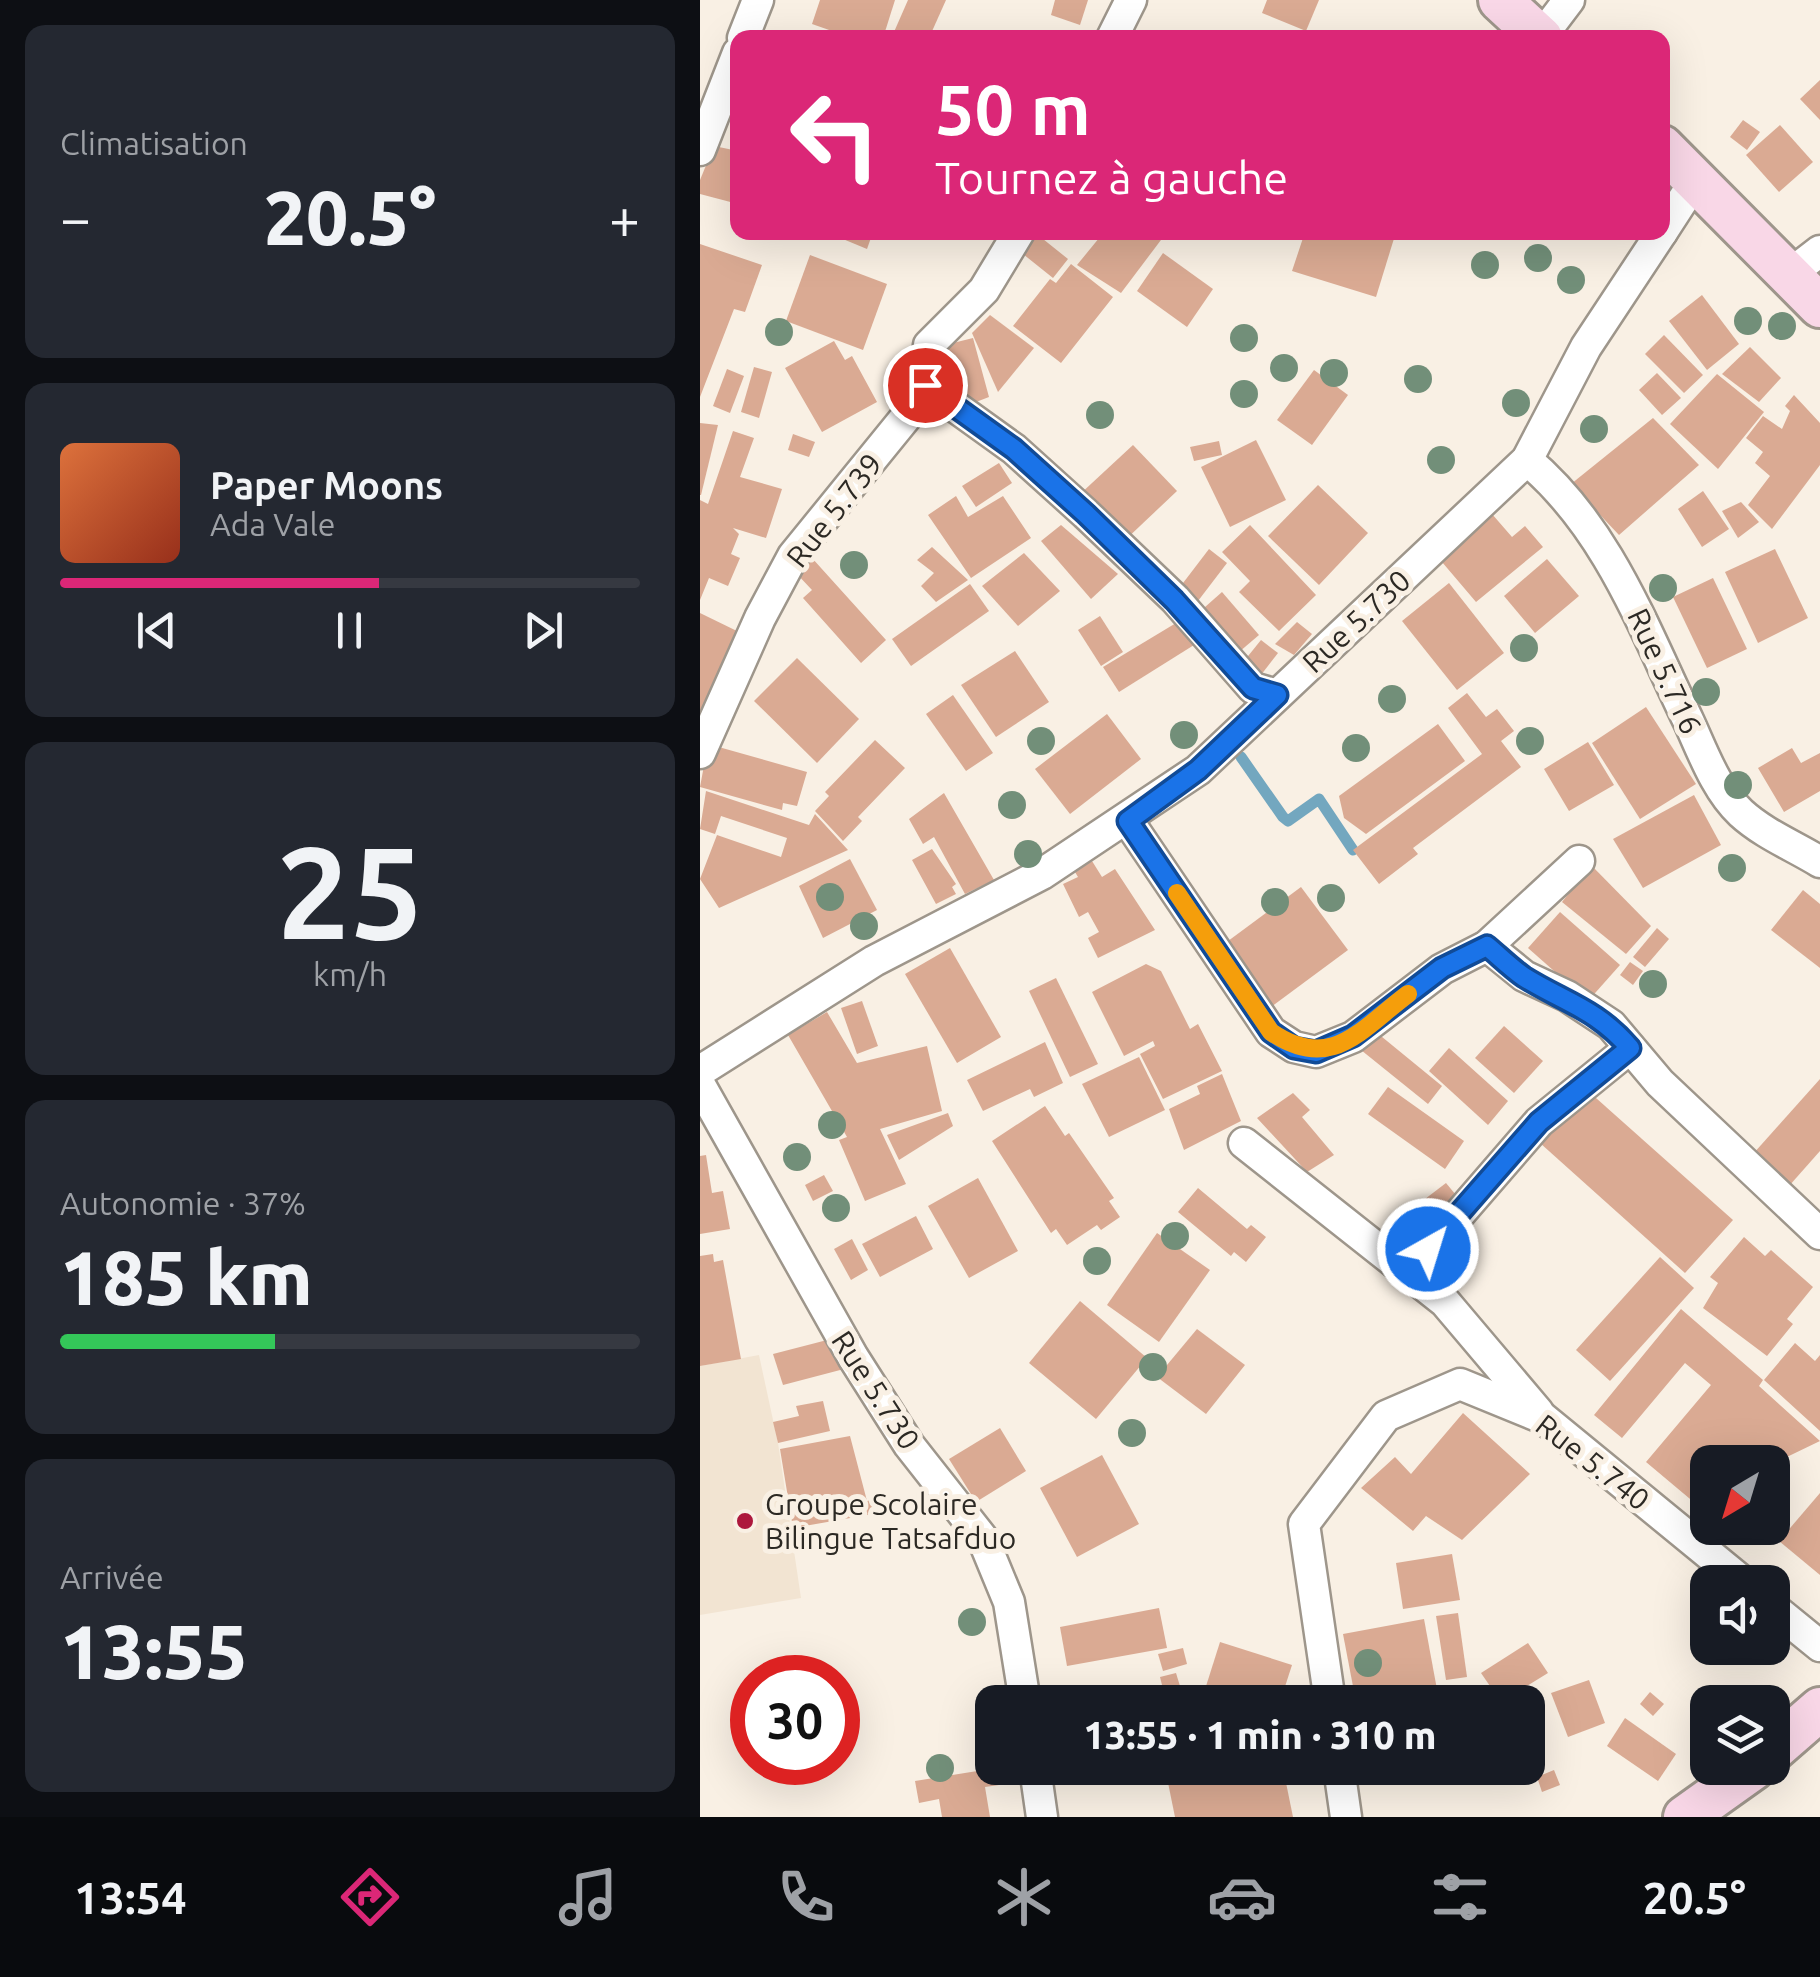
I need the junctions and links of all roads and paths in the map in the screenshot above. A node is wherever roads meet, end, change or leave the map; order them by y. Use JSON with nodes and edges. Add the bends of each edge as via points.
{"nodes":[{"id":1,"x":758,"y":0,"type":"edge"},
{"id":2,"x":1131,"y":0,"type":"edge"},
{"id":3,"x":1500,"y":0,"type":"edge"},
{"id":4,"x":1569,"y":0,"type":"edge"},
{"id":5,"x":746,"y":30,"type":"edge"},
{"id":6,"x":1116,"y":30,"type":"edge"},
{"id":7,"x":1533,"y":30,"type":"edge"},
{"id":8,"x":1546,"y":30,"type":"edge"},
{"id":9,"x":730,"y":73,"type":"edge"},
{"id":10,"x":700,"y":150,"type":"edge"},
{"id":11,"x":1670,"y":153,"type":"edge"},
{"id":12,"x":1698,"y":178,"type":"junction"},
{"id":13,"x":1670,"y":220,"type":"edge"},
{"id":14,"x":1014,"y":240,"type":"edge"},
{"id":15,"x":1657,"y":240,"type":"edge"},
{"id":16,"x":1805,"y":262,"type":"edge"},
{"id":17,"x":1820,"y":306,"type":"edge"},
{"id":18,"x":925,"y":385,"type":"junction"},
{"id":19,"x":1527,"y":460,"type":"junction"},
{"id":20,"x":1277,"y":695,"type":"junction"},
{"id":21,"x":700,"y":753,"type":"edge"},
{"id":22,"x":1128,"y":821,"type":"junction"},
{"id":23,"x":1579,"y":861,"type":"dead end"},
{"id":24,"x":1820,"y":862,"type":"edge"},
{"id":25,"x":1487,"y":946,"type":"junction"},
{"id":26,"x":1630,"y":1048,"type":"junction"},
{"id":27,"x":700,"y":1071,"type":"edge"},
{"id":28,"x":700,"y":1084,"type":"edge"},
{"id":29,"x":1244,"y":1143,"type":"dead end"},
{"id":30,"x":1820,"y":1234,"type":"edge"},
{"id":31,"x":1410,"y":1271,"type":"junction"},
{"id":32,"x":1543,"y":1418,"type":"junction"},
{"id":33,"x":1722,"y":1565,"type":"edge"},
{"id":34,"x":1790,"y":1622,"type":"edge"},
{"id":35,"x":1820,"y":1646,"type":"edge"},
{"id":36,"x":1022,"y":1685,"type":"edge"},
{"id":37,"x":1328,"y":1685,"type":"edge"},
{"id":38,"x":1820,"y":1709,"type":"edge"},
{"id":39,"x":1790,"y":1735,"type":"edge"},
{"id":40,"x":1037,"y":1785,"type":"edge"},
{"id":41,"x":1341,"y":1785,"type":"edge"},
{"id":42,"x":1736,"y":1785,"type":"edge"},
{"id":43,"x":1709,"y":1810,"type":"edge"},
{"id":44,"x":1042,"y":1817,"type":"edge"},
{"id":45,"x":1346,"y":1817,"type":"edge"}],
"edges":[{"from":1,"to":5,"type":"street"},
{"from":2,"to":6,"type":"street"},
{"from":3,"to":7,"type":"street"},
{"from":4,"to":8,"type":"street"},
{"from":9,"to":10,"type":"street"},
{"from":11,"to":12,"type":"street"},
{"from":12,"to":13,"type":"street","name":"Rue 5.730"},
{"from":12,"to":16,"type":"street"},
{"from":14,"to":18,"type":"street","name":"Rue 5.739","via":[[984,290],[930,345]]},
{"from":15,"to":19,"type":"street","name":"Rue 5.730","via":[[1586,347]]},
{"from":16,"to":17,"type":"street"},
{"from":18,"to":20,"type":"street","via":[[1014,449],[1174,600],[1253,688]]},
{"from":18,"to":21,"type":"street","name":"Rue 5.739","via":[[793,556]]},
{"from":19,"to":20,"type":"street","name":"Rue 5.730"},
{"from":19,"to":24,"type":"street","name":"Rue 5.716","via":[[1576,508],[1600,544],[1738,811]]},
{"from":20,"to":22,"type":"street","name":"Rue 5.730","via":[[1198,770]]},
{"from":22,"to":25,"type":"street","via":[[1271,1032],[1294,1048],[1316,1052],[1353,1036],[1442,968]]},
{"from":22,"to":27,"type":"street","name":"Rue 5.730","via":[[874,961]]},
{"from":23,"to":25,"type":"street"},
{"from":25,"to":26,"type":"street","via":[[1524,976],[1611,1025]]},
{"from":26,"to":30,"type":"street"},
{"from":26,"to":31,"type":"street","via":[[1539,1122]]},
{"from":28,"to":36,"type":"street","name":"Rue 5.730","via":[[853,1357],[909,1445],[983,1540],[1009,1602]]},
{"from":29,"to":31,"type":"street"},
{"from":31,"to":32,"type":"street","via":[[1445,1302]]},
{"from":32,"to":33,"type":"street","name":"Rue 5.740"},
{"from":32,"to":37,"type":"street","name":"Rue 5.740","via":[[1460,1384],[1386,1416],[1304,1524]]},
{"from":34,"to":35,"type":"street"},
{"from":38,"to":39,"type":"street"},
{"from":40,"to":44,"type":"street"},
{"from":41,"to":45,"type":"street"},
{"from":42,"to":43,"type":"street"}]}
